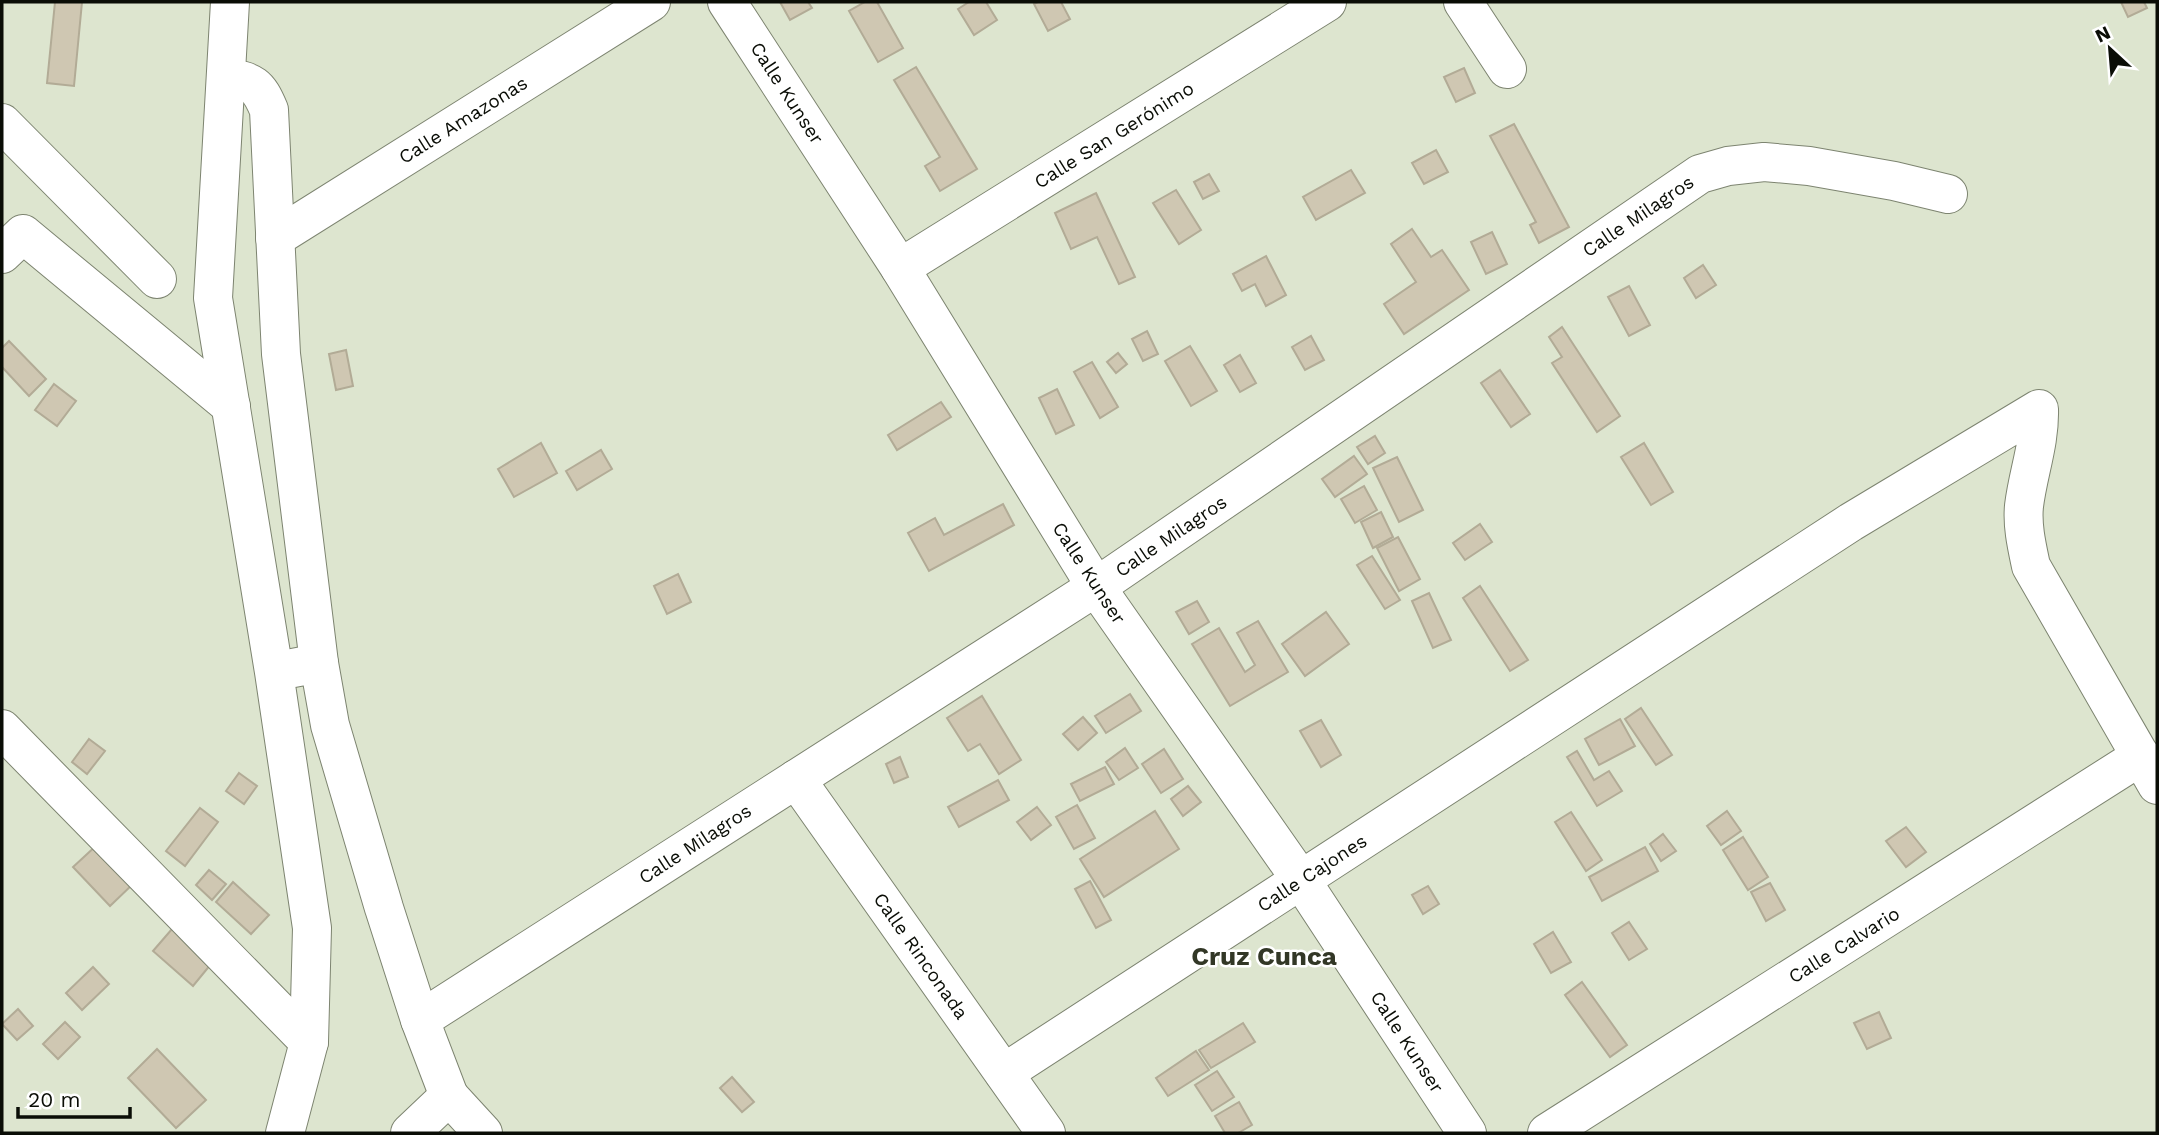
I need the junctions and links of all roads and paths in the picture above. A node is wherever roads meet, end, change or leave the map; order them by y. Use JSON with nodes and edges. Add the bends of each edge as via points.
{"nodes":[{"id":1,"x":230,"y":2,"type":"edge"},
{"id":2,"x":651,"y":2,"type":"edge"},
{"id":3,"x":727,"y":2,"type":"edge"},
{"id":4,"x":1327,"y":2,"type":"edge"},
{"id":5,"x":1463,"y":2,"type":"edge"},
{"id":6,"x":1507,"y":69,"type":"dead end"},
{"id":7,"x":226,"y":77,"type":"junction"},
{"id":8,"x":2,"y":123,"type":"edge"},
{"id":9,"x":1948,"y":194,"type":"dead end"},
{"id":10,"x":9,"y":234,"type":"edge"},
{"id":11,"x":275,"y":238,"type":"junction"},
{"id":12,"x":900,"y":268,"type":"junction"},
{"id":13,"x":157,"y":279,"type":"dead end"},
{"id":14,"x":230,"y":406,"type":"junction"},
{"id":15,"x":1096,"y":587,"type":"junction"},
{"id":16,"x":319,"y":663,"type":"junction"},
{"id":17,"x":274,"y":672,"type":"junction"},
{"id":18,"x":2,"y":729,"type":"edge"},
{"id":19,"x":2149,"y":770,"type":"edge"},
{"id":20,"x":796,"y":779,"type":"junction"},
{"id":21,"x":1301,"y":880,"type":"junction"},
{"id":22,"x":420,"y":1020,"type":"junction"},
{"id":23,"x":309,"y":1042,"type":"junction"},
{"id":24,"x":1004,"y":1073,"type":"junction"},
{"id":25,"x":449,"y":1096,"type":"junction"},
{"id":26,"x":285,"y":1133,"type":"edge"},
{"id":27,"x":410,"y":1133,"type":"edge"},
{"id":28,"x":483,"y":1133,"type":"edge"},
{"id":29,"x":1046,"y":1133,"type":"edge"},
{"id":30,"x":1467,"y":1133,"type":"edge"},
{"id":31,"x":1547,"y":1133,"type":"edge"}],
"edges":[{"from":1,"to":7,"type":"street"},
{"from":2,"to":11,"type":"street","name":"Calle Amazonas"},
{"from":3,"to":12,"type":"street","name":"Calle Kunser"},
{"from":4,"to":12,"type":"street","name":"Calle San Gerónimo"},
{"from":5,"to":6,"type":"street"},
{"from":7,"to":11,"type":"street","via":[[249,81],[269,110]]},
{"from":7,"to":14,"type":"street","via":[[214,298]]},
{"from":8,"to":13,"type":"street"},
{"from":9,"to":15,"type":"street","name":"Calle Milagros","via":[[1809,166],[1764,162],[1700,174]]},
{"from":10,"to":14,"type":"street"},
{"from":11,"to":16,"type":"street","via":[[281,354]]},
{"from":12,"to":15,"type":"street","name":"Calle Kunser"},
{"from":14,"to":17,"type":"street"},
{"from":15,"to":20,"type":"street","name":"Calle Milagros"},
{"from":15,"to":21,"type":"street","name":"Calle Kunser"},
{"from":16,"to":17,"type":"street"},
{"from":16,"to":22,"type":"street","via":[[330,725]]},
{"from":17,"to":23,"type":"street","via":[[312,928]]},
{"from":18,"to":23,"type":"street"},
{"from":19,"to":21,"type":"street","name":"Calle Cajones","via":[[2031,566],[2024,506],[2040,429],[2039,409],[1851,522]]},
{"from":19,"to":31,"type":"street","name":"Calle Calvario"},
{"from":20,"to":22,"type":"street","name":"Calle Milagros"},
{"from":20,"to":24,"type":"street","name":"Calle Rinconada"},
{"from":21,"to":24,"type":"street","name":"Calle Cajones"},
{"from":21,"to":30,"type":"street","name":"Calle Kunser"},
{"from":22,"to":25,"type":"street"},
{"from":23,"to":26,"type":"street"},
{"from":24,"to":29,"type":"street","name":"Calle Rinconada"},
{"from":25,"to":27,"type":"street"},
{"from":25,"to":28,"type":"street"}]}
